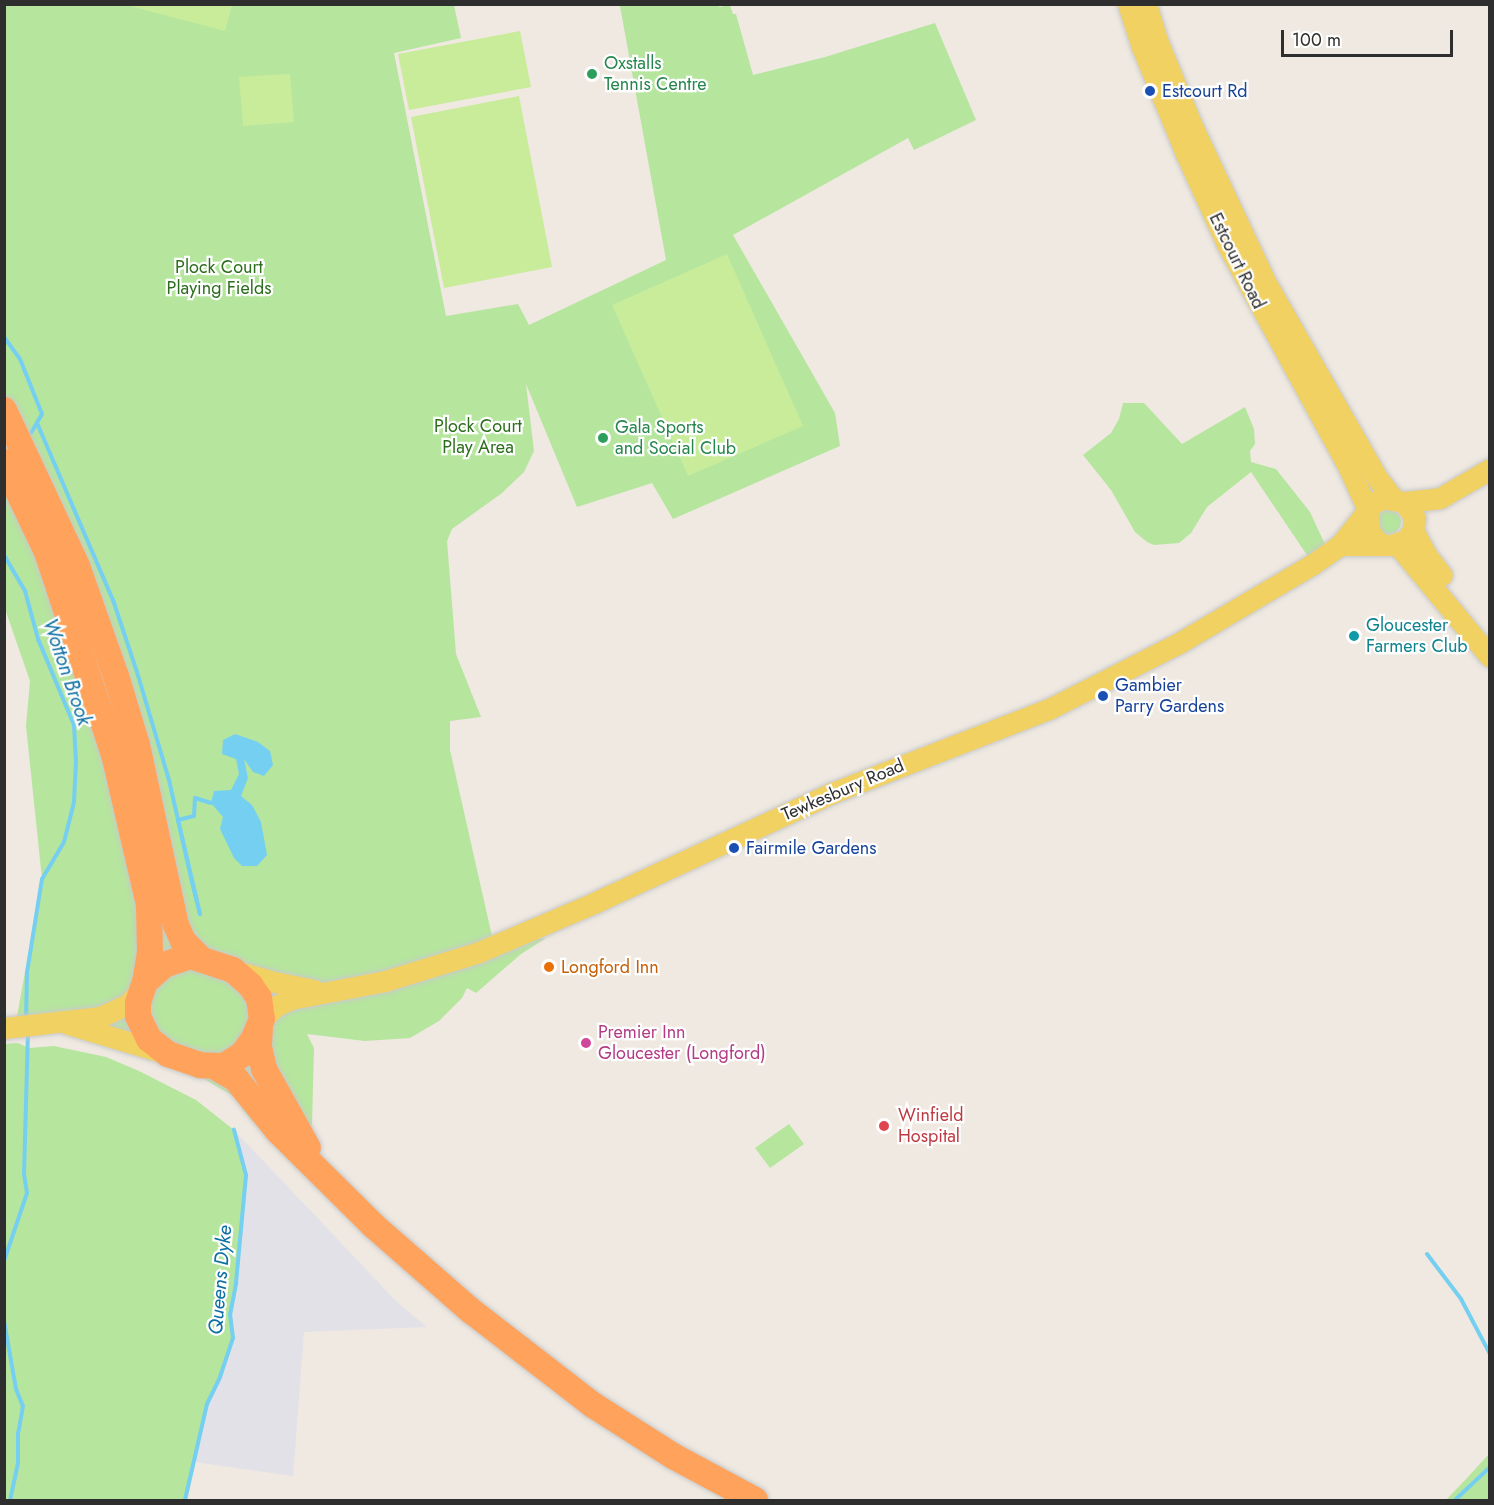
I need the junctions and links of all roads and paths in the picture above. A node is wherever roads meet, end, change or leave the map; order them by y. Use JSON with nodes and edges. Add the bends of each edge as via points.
{"nodes":[{"id":1,"x":1128,"y":4,"type":"edge"},
{"id":2,"x":1146,"y":4,"type":"edge"},
{"id":3,"x":4,"y":410,"type":"edge"},
{"id":4,"x":4,"y":462,"type":"edge"},
{"id":5,"x":1490,"y":469,"type":"edge"},
{"id":6,"x":1440,"y":498,"type":"junction"},
{"id":7,"x":1399,"y":500,"type":"junction"},
{"id":8,"x":1366,"y":511,"type":"junction"},
{"id":9,"x":1413,"y":530,"type":"junction"},
{"id":10,"x":1389,"y":544,"type":"junction"},
{"id":11,"x":1340,"y":545,"type":"junction"},
{"id":12,"x":1490,"y":634,"type":"edge"},
{"id":13,"x":1490,"y":657,"type":"edge"},
{"id":14,"x":198,"y":956,"type":"junction"},
{"id":15,"x":233,"y":970,"type":"junction"},
{"id":16,"x":144,"y":985,"type":"junction"},
{"id":17,"x":327,"y":992,"type":"junction"},
{"id":18,"x":61,"y":1022,"type":"junction"},
{"id":19,"x":261,"y":1022,"type":"junction"},
{"id":20,"x":18,"y":1026,"type":"edge"},
{"id":21,"x":168,"y":1054,"type":"junction"},
{"id":22,"x":217,"y":1068,"type":"junction"},
{"id":23,"x":324,"y":1174,"type":"junction"},
{"id":24,"x":755,"y":1500,"type":"edge"}],
"edges":[{"from":1,"to":8,"type":"main road","name":"Estcourt Road","via":[[1186,154],[1227,244],[1347,464]]},
{"from":2,"to":7,"type":"main road","name":"Estcourt Road","via":[[1193,128],[1266,283],[1378,479]]},
{"from":3,"to":14,"type":"highway","via":[[77,566],[136,745],[176,925],[183,941]]},
{"from":4,"to":16,"type":"highway","via":[[47,552],[114,754],[149,905],[150,952]]},
{"from":5,"to":6,"type":"main road"},
{"from":6,"to":7,"type":"main road"},
{"from":6,"to":9,"type":"main road"},
{"from":7,"to":8,"type":"main road","via":[[1374,501]]},
{"from":7,"to":9,"type":"main road","via":[[1413,513]]},
{"from":8,"to":10,"type":"main road","via":[[1370,534]]},
{"from":8,"to":11,"type":"main road","name":"Tewkesbury Road"},
{"from":9,"to":10,"type":"main road","via":[[1406,540]]},
{"from":9,"to":12,"type":"main road","via":[[1427,556]]},
{"from":10,"to":11,"type":"main road"},
{"from":10,"to":13,"type":"main road"},
{"from":11,"to":17,"type":"main road","name":"Tewkesbury Road","via":[[1179,643],[1049,709],[832,793],[596,902],[479,951],[385,981]]},
{"from":14,"to":15,"type":"highway"},
{"from":14,"to":16,"type":"highway","via":[[172,961]]},
{"from":15,"to":17,"type":"main road","name":"Tewkesbury Road"},
{"from":15,"to":19,"type":"highway","via":[[255,991],[261,1005]]},
{"from":16,"to":18,"type":"main road","via":[[128,1004],[108,1015]]},
{"from":16,"to":21,"type":"highway","via":[[137,1010],[140,1023],[149,1038]]},
{"from":17,"to":19,"type":"main road","name":"Tewkesbury Road","via":[[283,1002]]},
{"from":18,"to":20,"type":"main road"},
{"from":18,"to":21,"type":"main road"},
{"from":19,"to":22,"type":"highway","via":[[243,1054]]},
{"from":19,"to":23,"type":"highway","via":[[259,1047],[264,1069]]},
{"from":21,"to":22,"type":"highway"},
{"from":22,"to":23,"type":"highway","via":[[236,1079],[278,1131]]},
{"from":23,"to":24,"type":"highway","via":[[374,1226],[470,1310],[593,1405],[673,1456]]}]}
